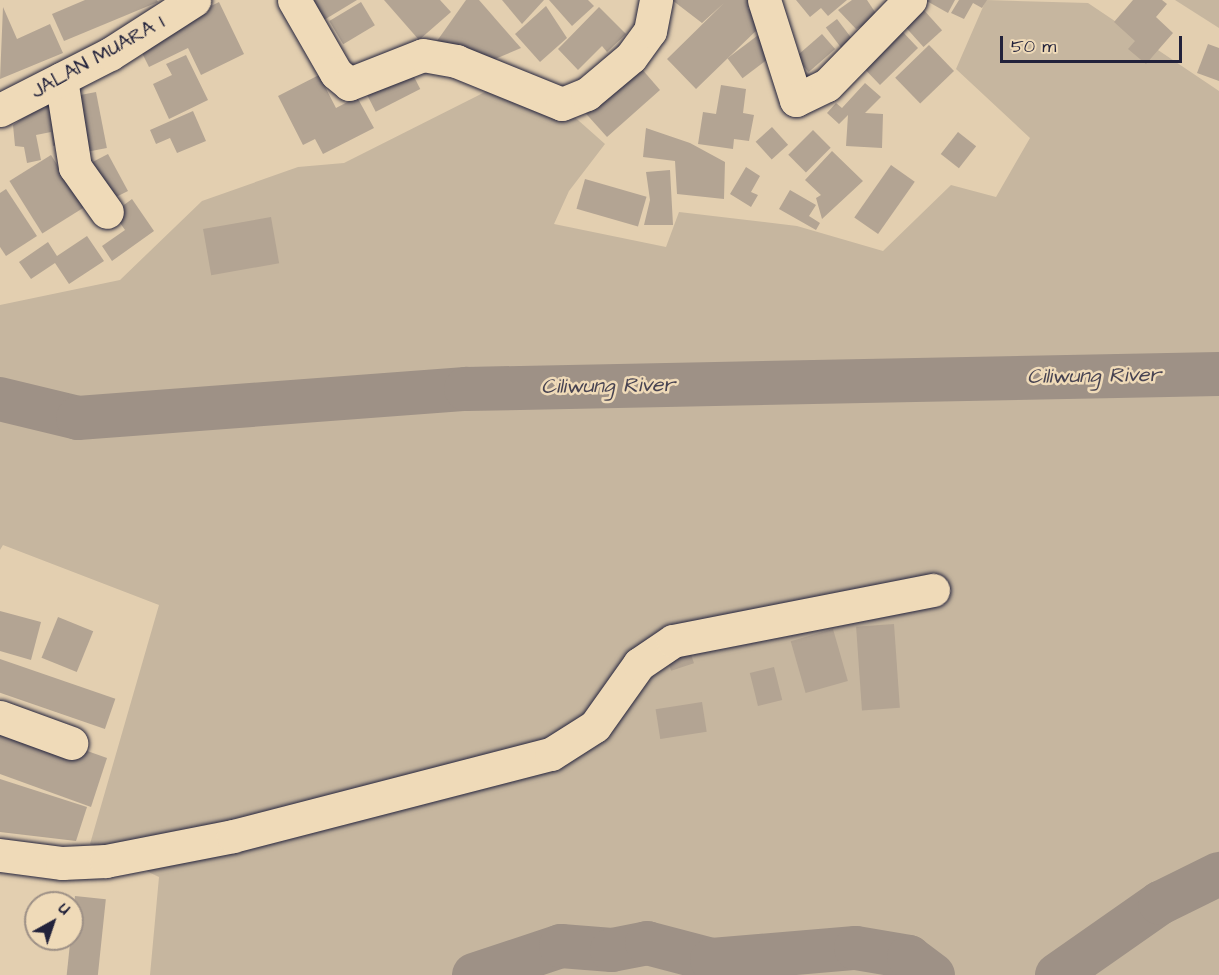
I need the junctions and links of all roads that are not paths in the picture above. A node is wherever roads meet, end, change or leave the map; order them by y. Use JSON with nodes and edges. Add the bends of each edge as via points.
{"nodes":[{"id":1,"x":194,"y":0,"type":"edge"},
{"id":2,"x":294,"y":0,"type":"edge"},
{"id":3,"x":656,"y":0,"type":"edge"},
{"id":4,"x":764,"y":0,"type":"edge"},
{"id":5,"x":910,"y":0,"type":"edge"},
{"id":6,"x":61,"y":79,"type":"junction"},
{"id":7,"x":29,"y":96,"type":"junction"},
{"id":8,"x":0,"y":111,"type":"edge"},
{"id":9,"x":0,"y":132,"type":"edge"},
{"id":10,"x":107,"y":212,"type":"dead end"},
{"id":11,"x":933,"y":590,"type":"dead end"},
{"id":12,"x":0,"y":717,"type":"edge"},
{"id":13,"x":71,"y":743,"type":"dead end"},
{"id":14,"x":0,"y":855,"type":"edge"}],
"edges":[{"from":1,"to":6,"type":"street","name":"JALAN MUARA I"},
{"from":2,"to":3,"type":"street","via":[[336,73],[349,84],[423,55],[456,61],[562,104],[587,94],[631,57],[650,31]]},
{"from":4,"to":5,"type":"street","via":[[796,100],[826,85],[904,12]]},
{"from":6,"to":7,"type":"street","name":"JALAN MUARA I"},
{"from":6,"to":10,"type":"street","via":[[75,167]]},
{"from":7,"to":8,"type":"street","name":"JALAN MUARA I"},
{"from":7,"to":9,"type":"street"},
{"from":11,"to":14,"type":"street","via":[[673,641],[639,664],[595,726],[551,754],[233,836],[106,861],[62,863]]},
{"from":12,"to":13,"type":"street"}]}
